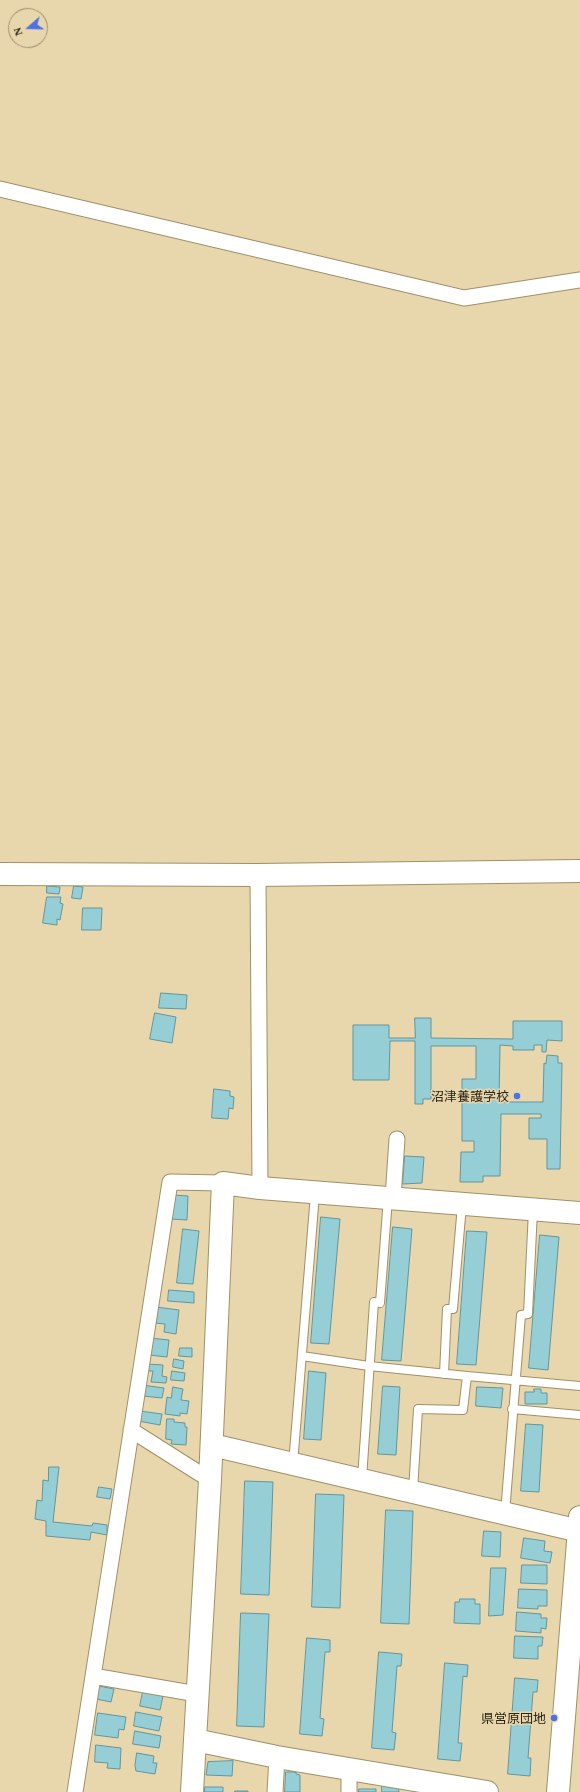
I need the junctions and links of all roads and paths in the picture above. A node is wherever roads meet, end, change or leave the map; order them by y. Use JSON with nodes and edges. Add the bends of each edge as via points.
{"nodes":[{"id":1,"x":0,"y":189,"type":"edge"},
{"id":2,"x":580,"y":280,"type":"edge"},
{"id":3,"x":580,"y":871,"type":"edge"},
{"id":4,"x":0,"y":874,"type":"edge"},
{"id":5,"x":258,"y":875,"type":"junction"},
{"id":6,"x":397,"y":1139,"type":"dead end"},
{"id":7,"x":223,"y":1183,"type":"junction"},
{"id":8,"x":260,"y":1188,"type":"junction"},
{"id":9,"x":316,"y":1192,"type":"junction"},
{"id":10,"x":391,"y":1198,"type":"junction"},
{"id":11,"x":462,"y":1204,"type":"junction"},
{"id":12,"x":533,"y":1209,"type":"junction"},
{"id":13,"x":580,"y":1213,"type":"edge"},
{"id":14,"x":302,"y":1356,"type":"junction"},
{"id":15,"x":369,"y":1366,"type":"junction"},
{"id":16,"x":444,"y":1374,"type":"junction"},
{"id":17,"x":467,"y":1376,"type":"junction"},
{"id":18,"x":517,"y":1380,"type":"junction"},
{"id":19,"x":580,"y":1386,"type":"edge"},
{"id":20,"x":512,"y":1409,"type":"junction"},
{"id":21,"x":580,"y":1415,"type":"edge"},
{"id":22,"x":132,"y":1430,"type":"junction"},
{"id":23,"x":212,"y":1446,"type":"junction"},
{"id":24,"x":293,"y":1464,"type":"junction"},
{"id":25,"x":210,"y":1480,"type":"junction"},
{"id":26,"x":362,"y":1480,"type":"junction"},
{"id":27,"x":413,"y":1492,"type":"junction"},
{"id":28,"x":505,"y":1513,"type":"junction"},
{"id":29,"x":580,"y":1526,"type":"edge"},
{"id":30,"x":93,"y":1676,"type":"junction"},
{"id":31,"x":197,"y":1694,"type":"junction"},
{"id":32,"x":195,"y":1740,"type":"junction"},
{"id":33,"x":277,"y":1757,"type":"junction"},
{"id":34,"x":349,"y":1769,"type":"junction"},
{"id":35,"x":423,"y":1786,"type":"edge"},
{"id":36,"x":75,"y":1792,"type":"edge"},
{"id":37,"x":192,"y":1792,"type":"edge"},
{"id":38,"x":276,"y":1792,"type":"edge"},
{"id":39,"x":349,"y":1792,"type":"edge"},
{"id":40,"x":487,"y":1792,"type":"edge"},
{"id":41,"x":558,"y":1792,"type":"edge"}],
"edges":[{"from":1,"to":2,"type":"street","via":[[464,298]]},
{"from":3,"to":5,"type":"street"},
{"from":4,"to":5,"type":"street"},
{"from":5,"to":8,"type":"street"},
{"from":6,"to":10,"type":"street"},
{"from":7,"to":8,"type":"street"},
{"from":7,"to":22,"type":"street","via":[[170,1182]]},
{"from":7,"to":23,"type":"street"},
{"from":8,"to":9,"type":"street"},
{"from":9,"to":10,"type":"street"},
{"from":9,"to":14,"type":"lane"},
{"from":10,"to":11,"type":"street"},
{"from":10,"to":15,"type":"lane","via":[[380,1302],[374,1302]]},
{"from":11,"to":12,"type":"street"},
{"from":11,"to":16,"type":"lane","via":[[453,1309],[447,1309]]},
{"from":12,"to":13,"type":"street"},
{"from":12,"to":18,"type":"lane","via":[[528,1314],[521,1315]]},
{"from":14,"to":15,"type":"lane"},
{"from":14,"to":24,"type":"lane"},
{"from":15,"to":16,"type":"lane"},
{"from":15,"to":26,"type":"lane"},
{"from":16,"to":17,"type":"lane"},
{"from":17,"to":18,"type":"lane"},
{"from":17,"to":27,"type":"lane","via":[[463,1410],[418,1408]]},
{"from":18,"to":19,"type":"lane"},
{"from":18,"to":20,"type":"lane"},
{"from":20,"to":21,"type":"lane"},
{"from":20,"to":28,"type":"lane"},
{"from":22,"to":25,"type":"street"},
{"from":22,"to":30,"type":"street"},
{"from":23,"to":24,"type":"street"},
{"from":23,"to":25,"type":"street"},
{"from":24,"to":26,"type":"street"},
{"from":25,"to":31,"type":"street"},
{"from":26,"to":27,"type":"street"},
{"from":27,"to":28,"type":"street"},
{"from":28,"to":29,"type":"street"},
{"from":29,"to":41,"type":"street"},
{"from":30,"to":31,"type":"street"},
{"from":30,"to":36,"type":"street"},
{"from":31,"to":32,"type":"street"},
{"from":32,"to":33,"type":"street"},
{"from":32,"to":37,"type":"street"},
{"from":33,"to":34,"type":"street"},
{"from":33,"to":38,"type":"street"},
{"from":34,"to":35,"type":"street"},
{"from":34,"to":39,"type":"street"},
{"from":35,"to":40,"type":"street"}]}
